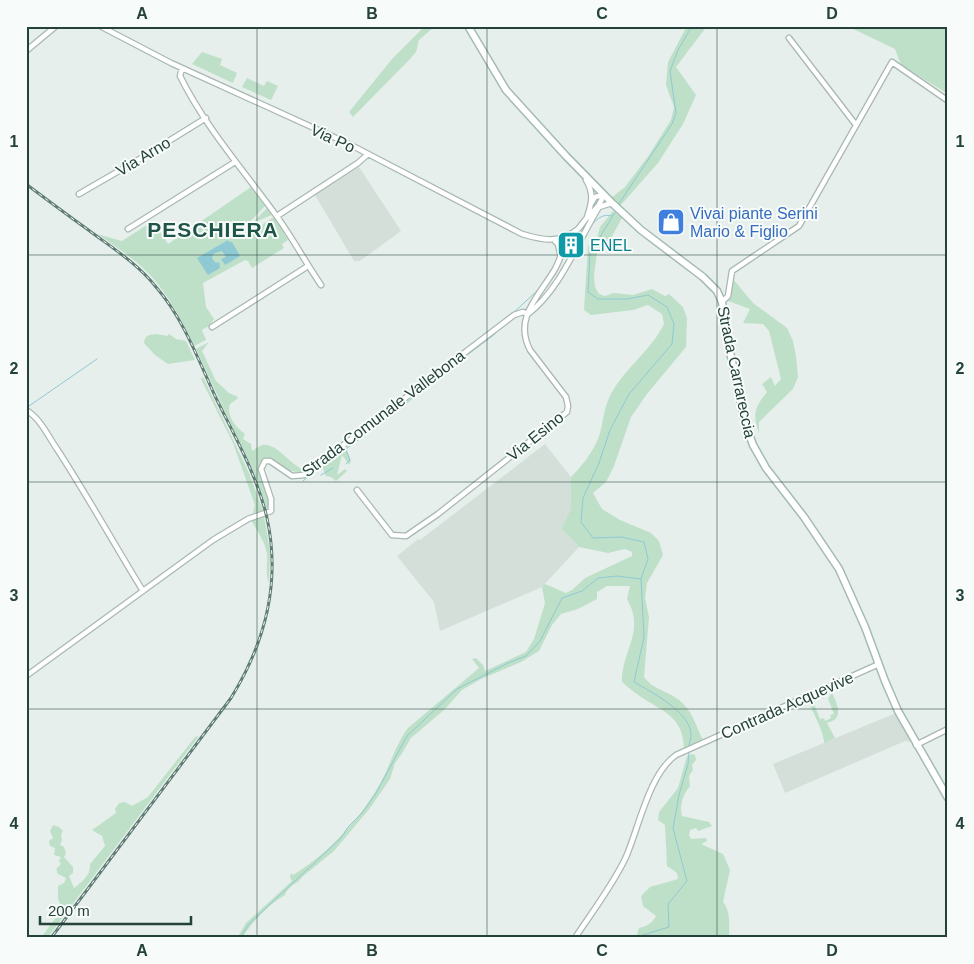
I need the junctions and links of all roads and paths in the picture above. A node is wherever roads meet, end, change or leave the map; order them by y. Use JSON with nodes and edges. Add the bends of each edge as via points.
{"nodes":[{"id":1,"x":56,"y":26,"type":"edge"},
{"id":2,"x":100,"y":26,"type":"edge"},
{"id":3,"x":468,"y":26,"type":"edge"},
{"id":4,"x":790,"y":38,"type":"dead end"},
{"id":5,"x":26,"y":50,"type":"edge"},
{"id":6,"x":182,"y":68,"type":"junction"},
{"id":7,"x":947,"y":100,"type":"edge"},
{"id":8,"x":206,"y":118,"type":"junction"},
{"id":9,"x":856,"y":125,"type":"junction"},
{"id":10,"x":368,"y":154,"type":"junction"},
{"id":11,"x":234,"y":162,"type":"junction"},
{"id":12,"x":583,"y":174,"type":"junction"},
{"id":13,"x":79,"y":194,"type":"dead end"},
{"id":14,"x":603,"y":195,"type":"junction"},
{"id":15,"x":591,"y":204,"type":"junction"},
{"id":16,"x":612,"y":204,"type":"junction"},
{"id":17,"x":598,"y":207,"type":"junction"},
{"id":18,"x":277,"y":216,"type":"junction"},
{"id":19,"x":587,"y":217,"type":"junction"},
{"id":20,"x":128,"y":229,"type":"dead end"},
{"id":21,"x":568,"y":235,"type":"junction"},
{"id":22,"x":554,"y":240,"type":"junction"},
{"id":23,"x":577,"y":245,"type":"junction"},
{"id":24,"x":560,"y":257,"type":"junction"},
{"id":25,"x":308,"y":266,"type":"junction"},
{"id":26,"x":321,"y":285,"type":"dead end"},
{"id":27,"x":722,"y":302,"type":"junction"},
{"id":28,"x":528,"y":314,"type":"junction"},
{"id":29,"x":212,"y":327,"type":"dead end"},
{"id":30,"x":26,"y":410,"type":"edge"},
{"id":31,"x":357,"y":490,"type":"dead end"},
{"id":32,"x":143,"y":591,"type":"junction"},
{"id":33,"x":879,"y":664,"type":"junction"},
{"id":34,"x":26,"y":676,"type":"edge"},
{"id":35,"x":948,"y":729,"type":"edge"},
{"id":36,"x":916,"y":745,"type":"junction"},
{"id":37,"x":948,"y":798,"type":"edge"},
{"id":38,"x":575,"y":938,"type":"edge"}],
"edges":[{"from":1,"to":5,"type":"street"},
{"from":2,"to":6,"type":"street","name":"Via Po"},
{"from":3,"to":12,"type":"main road","name":"Strada Carrareccia","via":[[506,90]]},
{"from":4,"to":9,"type":"street"},
{"from":6,"to":8,"type":"street","via":[[180,76]]},
{"from":6,"to":10,"type":"street","name":"Via Po"},
{"from":7,"to":9,"type":"street","via":[[892,62]]},
{"from":8,"to":11,"type":"street"},
{"from":8,"to":13,"type":"street","name":"Via Arno"},
{"from":9,"to":27,"type":"street","via":[[799,226],[732,271],[728,296]]},
{"from":10,"to":18,"type":"street"},
{"from":10,"to":22,"type":"street","name":"Via Po","via":[[522,234]]},
{"from":11,"to":18,"type":"street"},
{"from":11,"to":20,"type":"street"},
{"from":12,"to":14,"type":"main road","name":"Strada Carrareccia"},
{"from":12,"to":15,"type":"street","via":[[592,190]]},
{"from":14,"to":15,"type":"street","via":[[595,197]]},
{"from":14,"to":16,"type":"main road","name":"Strada Carrareccia"},
{"from":14,"to":17,"type":"street"},
{"from":15,"to":19,"type":"street"},
{"from":16,"to":17,"type":"street"},
{"from":16,"to":27,"type":"main road","name":"Strada Carrareccia","via":[[708,281]]},
{"from":17,"to":19,"type":"street"},
{"from":17,"to":23,"type":"street"},
{"from":18,"to":25,"type":"street"},
{"from":19,"to":21,"type":"street"},
{"from":21,"to":22,"type":"street","name":"Via Po"},
{"from":21,"to":23,"type":"street","via":[[574,237]]},
{"from":21,"to":24,"type":"street"},
{"from":22,"to":24,"type":"street"},
{"from":23,"to":28,"type":"street","via":[[554,286]]},
{"from":24,"to":28,"type":"street"},
{"from":25,"to":26,"type":"street"},
{"from":25,"to":29,"type":"street"},
{"from":27,"to":33,"type":"main road","name":"Strada Carrareccia","via":[[742,409],[753,445],[766,468],[839,568]]},
{"from":28,"to":31,"type":"street","name":"Via Esino","via":[[524,331],[527,343],[566,397],[568,409],[564,415],[406,536],[392,535]]},
{"from":28,"to":32,"type":"street","name":"Strada Comunale Vallebona","via":[[514,315],[304,475],[292,476],[265,461],[261,469],[271,499],[271,511],[236,524]]},
{"from":30,"to":32,"type":"street","via":[[45,431],[69,468]]},
{"from":32,"to":34,"type":"street","name":"Strada Comunale Vallebona"},
{"from":33,"to":36,"type":"main road","name":"Strada Carrareccia"},
{"from":33,"to":38,"type":"street","name":"Contrada Acquevive","via":[[670,760],[649,796],[618,871]]},
{"from":35,"to":36,"type":"street"},
{"from":36,"to":37,"type":"main road","name":"Strada Carrareccia"}]}
